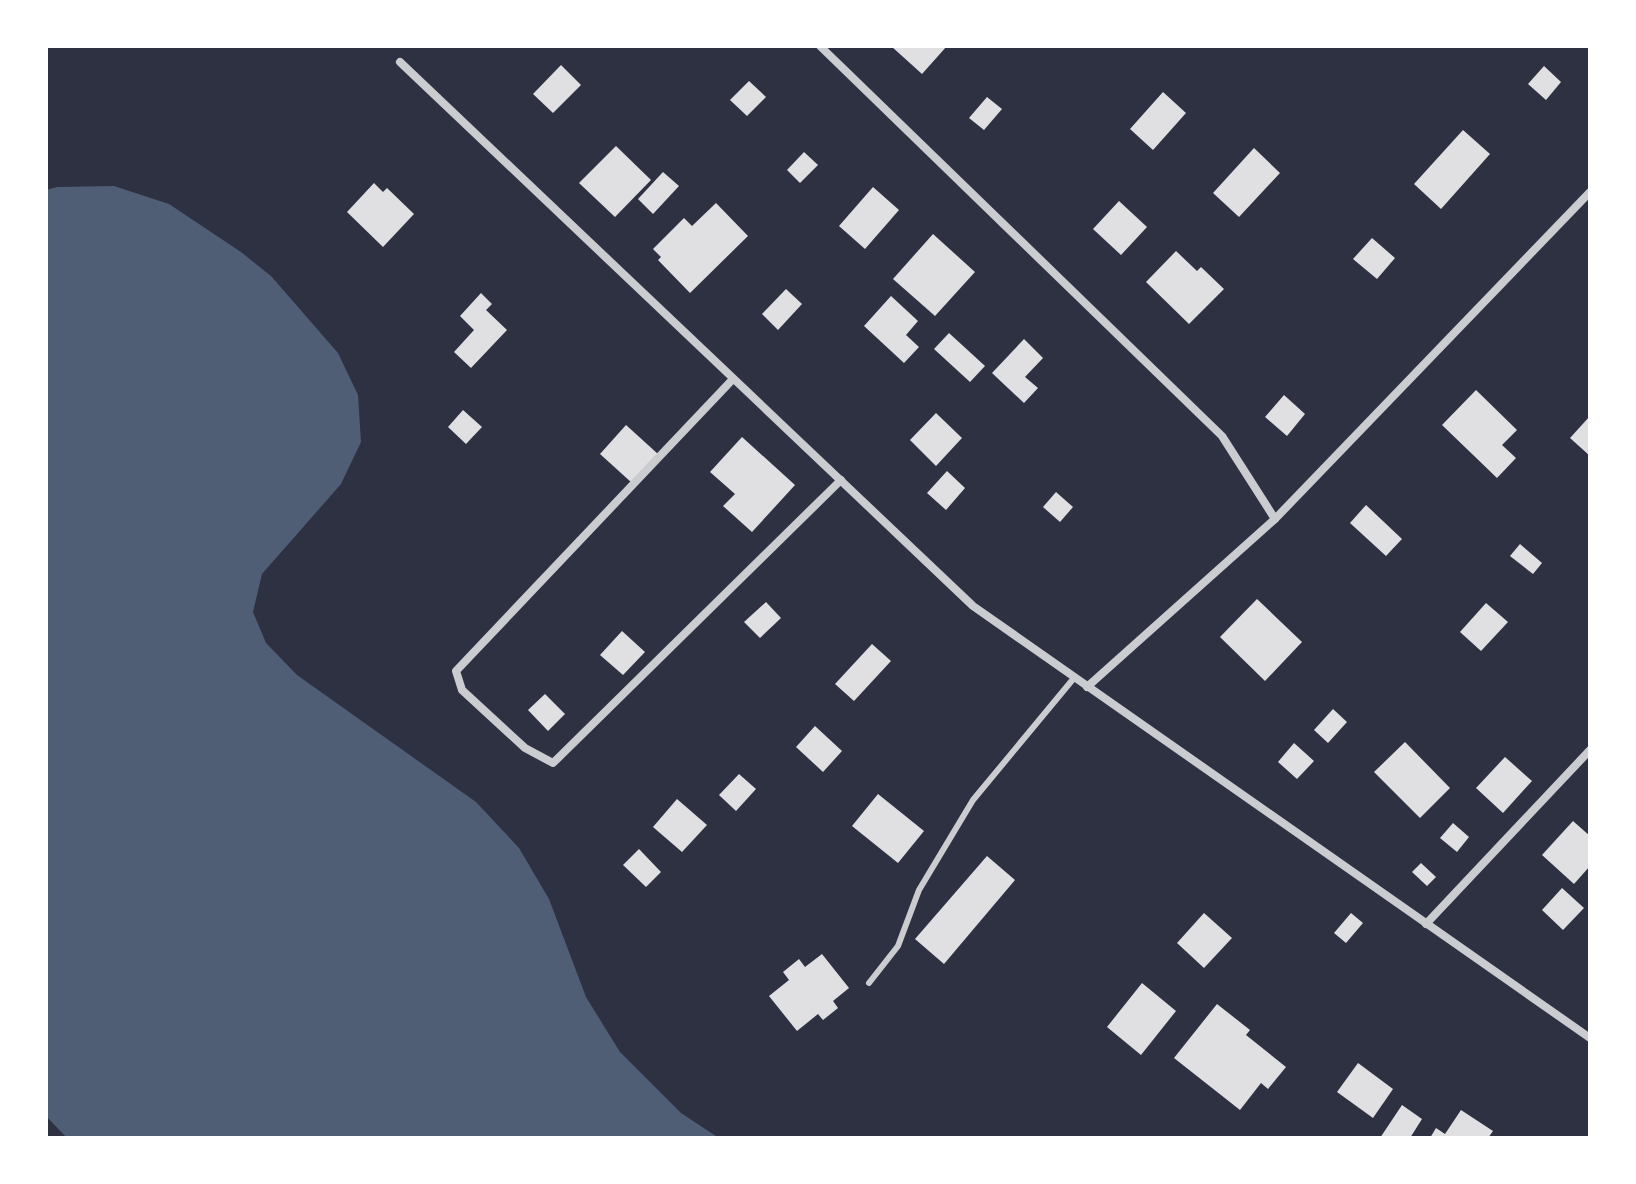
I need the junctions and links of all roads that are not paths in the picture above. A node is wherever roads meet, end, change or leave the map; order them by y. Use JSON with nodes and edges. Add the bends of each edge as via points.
{"nodes":[{"id":1,"x":820,"y":46,"type":"edge"},
{"id":2,"x":400,"y":62,"type":"dead end"},
{"id":3,"x":1590,"y":192,"type":"edge"},
{"id":4,"x":733,"y":379,"type":"junction"},
{"id":5,"x":841,"y":480,"type":"junction"},
{"id":6,"x":1275,"y":519,"type":"junction"},
{"id":7,"x":1074,"y":678,"type":"junction"},
{"id":8,"x":1087,"y":687,"type":"junction"},
{"id":9,"x":1590,"y":750,"type":"edge"},
{"id":10,"x":1426,"y":924,"type":"junction"},
{"id":11,"x":869,"y":983,"type":"dead end"},
{"id":12,"x":1590,"y":1038,"type":"edge"}],
"edges":[{"from":1,"to":6,"type":"street","via":[[1222,436]]},
{"from":2,"to":4,"type":"street"},
{"from":3,"to":6,"type":"street"},
{"from":4,"to":5,"type":"street"},
{"from":4,"to":5,"type":"street","via":[[456,671],[462,690],[525,748],[553,763]]},
{"from":5,"to":7,"type":"street","via":[[973,606]]},
{"from":6,"to":8,"type":"street"},
{"from":7,"to":8,"type":"street"},
{"from":7,"to":11,"type":"lane","via":[[973,800],[919,890],[898,946]]},
{"from":8,"to":10,"type":"street"},
{"from":9,"to":10,"type":"street"},
{"from":10,"to":12,"type":"street"}]}
